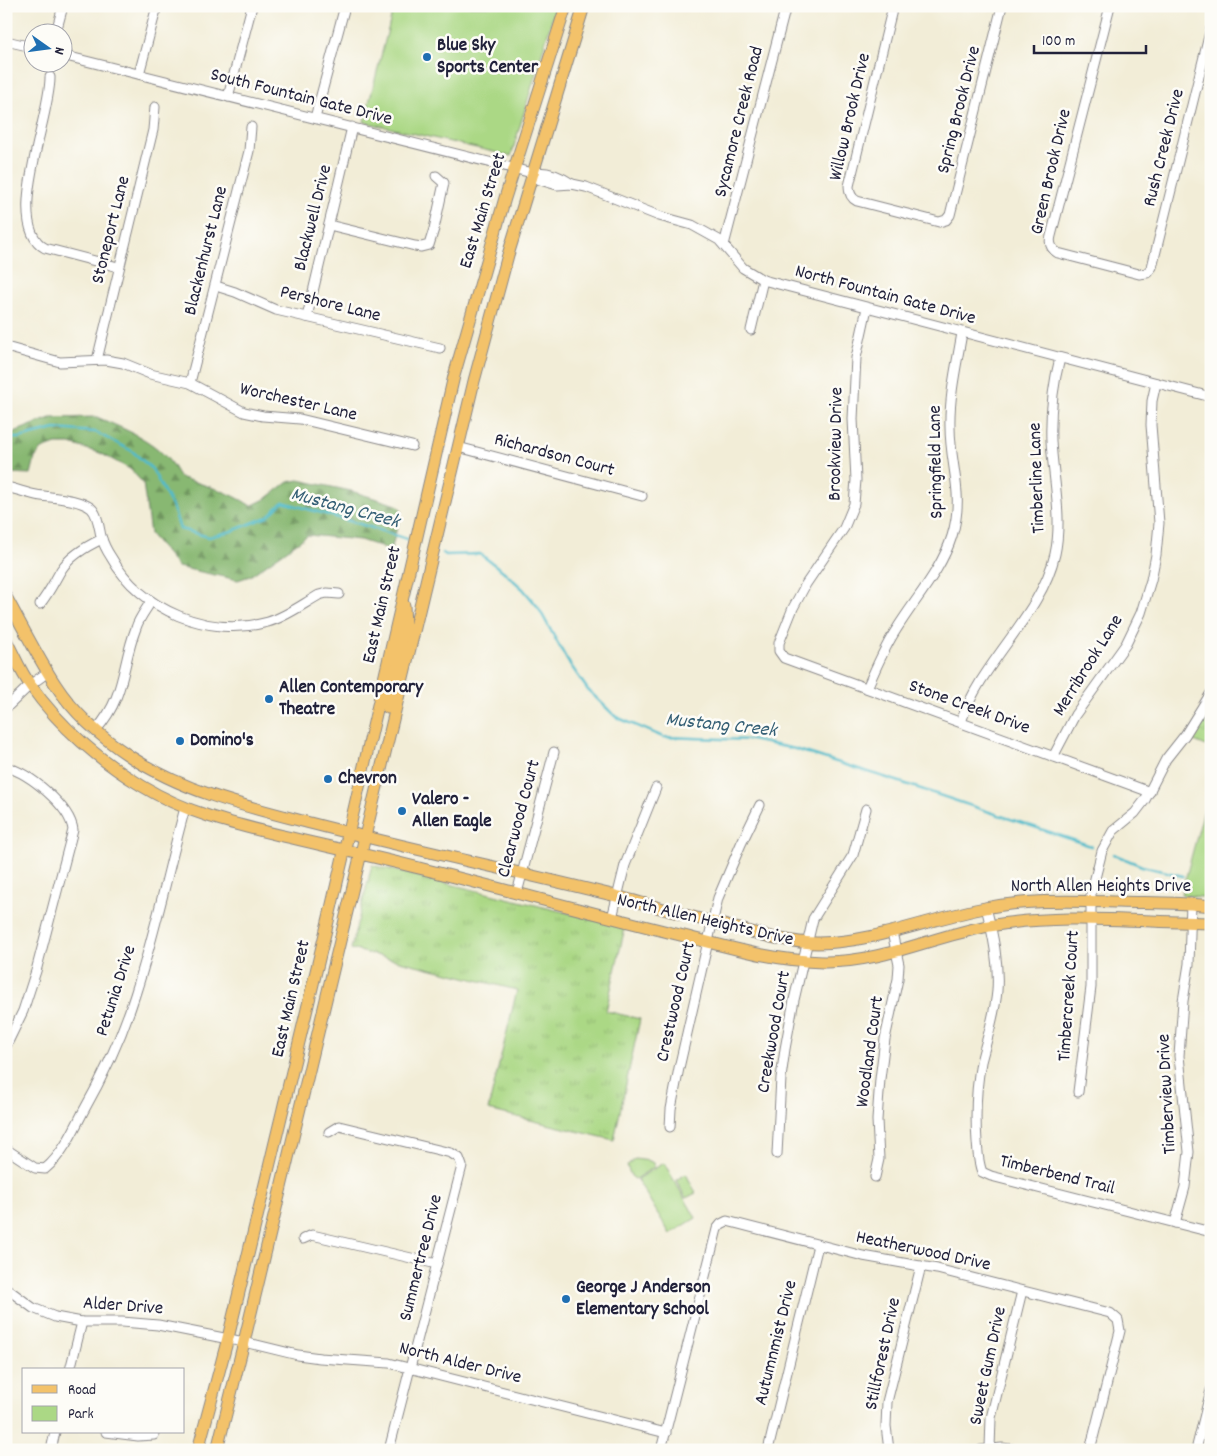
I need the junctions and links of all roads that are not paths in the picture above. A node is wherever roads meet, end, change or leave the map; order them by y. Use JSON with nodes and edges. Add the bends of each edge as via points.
{"nodes":[{"id":1,"x":63,"y":6,"type":"edge"},
{"id":2,"x":157,"y":6,"type":"edge"},
{"id":3,"x":252,"y":6,"type":"edge"},
{"id":4,"x":345,"y":6,"type":"edge"},
{"id":5,"x":584,"y":6,"type":"edge"},
{"id":6,"x":786,"y":6,"type":"edge"},
{"id":7,"x":894,"y":6,"type":"edge"},
{"id":8,"x":1002,"y":6,"type":"edge"},
{"id":9,"x":1110,"y":6,"type":"edge"},
{"id":10,"x":564,"y":12,"type":"edge"},
{"id":11,"x":579,"y":21,"type":"junction"},
{"id":12,"x":59,"y":22,"type":"edge"},
{"id":13,"x":1211,"y":28,"type":"edge"},
{"id":14,"x":6,"y":41,"type":"edge"},
{"id":15,"x":22,"y":45,"type":"edge"},
{"id":16,"x":72,"y":57,"type":"edge"},
{"id":17,"x":139,"y":74,"type":"junction"},
{"id":18,"x":50,"y":77,"type":"dead end"},
{"id":19,"x":228,"y":97,"type":"junction"},
{"id":20,"x":155,"y":107,"type":"dead end"},
{"id":21,"x":315,"y":118,"type":"junction"},
{"id":22,"x":252,"y":126,"type":"dead end"},
{"id":23,"x":352,"y":127,"type":"junction"},
{"id":24,"x":516,"y":169,"type":"junction"},
{"id":25,"x":532,"y":173,"type":"junction"},
{"id":26,"x":436,"y":176,"type":"dead end"},
{"id":27,"x":946,"y":220,"type":"joint"},
{"id":28,"x":329,"y":225,"type":"junction"},
{"id":29,"x":724,"y":245,"type":"junction"},
{"id":30,"x":118,"y":268,"type":"junction"},
{"id":31,"x":1147,"y":273,"type":"joint"},
{"id":32,"x":763,"y":280,"type":"junction"},
{"id":33,"x":216,"y":286,"type":"junction"},
{"id":34,"x":867,"y":308,"type":"junction"},
{"id":35,"x":307,"y":317,"type":"junction"},
{"id":36,"x":751,"y":330,"type":"dead end"},
{"id":37,"x":962,"y":333,"type":"junction"},
{"id":38,"x":6,"y":347,"type":"edge"},
{"id":39,"x":440,"y":348,"type":"dead end"},
{"id":40,"x":1060,"y":358,"type":"junction"},
{"id":41,"x":97,"y":360,"type":"junction"},
{"id":42,"x":190,"y":383,"type":"junction"},
{"id":43,"x":1156,"y":383,"type":"junction"},
{"id":44,"x":1211,"y":397,"type":"edge"},
{"id":45,"x":412,"y":446,"type":"dead end"},
{"id":46,"x":458,"y":447,"type":"junction"},
{"id":47,"x":6,"y":487,"type":"edge"},
{"id":48,"x":642,"y":496,"type":"dead end"},
{"id":49,"x":102,"y":538,"type":"junction"},
{"id":50,"x":339,"y":594,"type":"dead end"},
{"id":51,"x":403,"y":596,"type":"junction"},
{"id":52,"x":6,"y":597,"type":"edge"},
{"id":53,"x":151,"y":601,"type":"junction"},
{"id":54,"x":40,"y":604,"type":"dead end"},
{"id":55,"x":6,"y":640,"type":"edge"},
{"id":56,"x":779,"y":652,"type":"joint"},
{"id":57,"x":48,"y":672,"type":"junction"},
{"id":58,"x":383,"y":681,"type":"junction"},
{"id":59,"x":30,"y":686,"type":"junction"},
{"id":60,"x":401,"y":687,"type":"junction"},
{"id":61,"x":867,"y":688,"type":"junction"},
{"id":62,"x":1211,"y":693,"type":"edge"},
{"id":63,"x":6,"y":708,"type":"edge"},
{"id":64,"x":961,"y":722,"type":"junction"},
{"id":65,"x":96,"y":730,"type":"junction"},
{"id":66,"x":554,"y":752,"type":"dead end"},
{"id":67,"x":1053,"y":756,"type":"junction"},
{"id":68,"x":383,"y":761,"type":"junction"},
{"id":69,"x":6,"y":766,"type":"edge"},
{"id":70,"x":656,"y":788,"type":"dead end"},
{"id":71,"x":191,"y":789,"type":"junction"},
{"id":72,"x":1150,"y":792,"type":"junction"},
{"id":73,"x":760,"y":805,"type":"dead end"},
{"id":74,"x":185,"y":808,"type":"junction"},
{"id":75,"x":866,"y":809,"type":"dead end"},
{"id":76,"x":349,"y":833,"type":"junction"},
{"id":77,"x":364,"y":837,"type":"junction"},
{"id":78,"x":345,"y":850,"type":"junction"},
{"id":79,"x":361,"y":853,"type":"junction"},
{"id":80,"x":522,"y":873,"type":"junction"},
{"id":81,"x":517,"y":893,"type":"junction"},
{"id":82,"x":616,"y":896,"type":"junction"},
{"id":83,"x":1091,"y":902,"type":"junction"},
{"id":84,"x":1191,"y":903,"type":"junction"},
{"id":85,"x":1211,"y":906,"type":"edge"},
{"id":86,"x":986,"y":907,"type":"junction"},
{"id":87,"x":612,"y":918,"type":"junction"},
{"id":88,"x":1092,"y":920,"type":"junction"},
{"id":89,"x":712,"y":922,"type":"junction"},
{"id":90,"x":1190,"y":923,"type":"junction"},
{"id":91,"x":1211,"y":923,"type":"edge"},
{"id":92,"x":990,"y":926,"type":"junction"},
{"id":93,"x":892,"y":932,"type":"junction"},
{"id":94,"x":708,"y":942,"type":"junction"},
{"id":95,"x":808,"y":942,"type":"junction"},
{"id":96,"x":896,"y":951,"type":"junction"},
{"id":97,"x":804,"y":961,"type":"junction"},
{"id":98,"x":302,"y":1032,"type":"junction"},
{"id":99,"x":317,"y":1035,"type":"junction"},
{"id":100,"x":6,"y":1046,"type":"edge"},
{"id":101,"x":1078,"y":1092,"type":"dead end"},
{"id":102,"x":670,"y":1127,"type":"dead end"},
{"id":103,"x":329,"y":1132,"type":"dead end"},
{"id":104,"x":277,"y":1134,"type":"junction"},
{"id":105,"x":6,"y":1150,"type":"edge"},
{"id":106,"x":777,"y":1154,"type":"dead end"},
{"id":107,"x":875,"y":1177,"type":"dead end"},
{"id":108,"x":1175,"y":1223,"type":"junction"},
{"id":109,"x":272,"y":1224,"type":"junction"},
{"id":110,"x":1211,"y":1232,"type":"edge"},
{"id":111,"x":302,"y":1239,"type":"dead end"},
{"id":112,"x":818,"y":1244,"type":"junction"},
{"id":113,"x":437,"y":1264,"type":"junction"},
{"id":114,"x":921,"y":1266,"type":"junction"},
{"id":115,"x":6,"y":1288,"type":"edge"},
{"id":116,"x":1022,"y":1291,"type":"junction"},
{"id":117,"x":82,"y":1322,"type":"junction"},
{"id":118,"x":228,"y":1338,"type":"junction"},
{"id":119,"x":244,"y":1342,"type":"junction"},
{"id":120,"x":70,"y":1368,"type":"edge"},
{"id":121,"x":411,"y":1368,"type":"junction"},
{"id":122,"x":1211,"y":1390,"type":"edge"},
{"id":123,"x":666,"y":1433,"type":"junction"},
{"id":124,"x":55,"y":1434,"type":"edge"},
{"id":125,"x":122,"y":1434,"type":"edge"},
{"id":126,"x":154,"y":1435,"type":"dead end"},
{"id":127,"x":990,"y":1448,"type":"junction"},
{"id":128,"x":51,"y":1450,"type":"edge"},
{"id":129,"x":198,"y":1450,"type":"edge"},
{"id":130,"x":217,"y":1450,"type":"edge"},
{"id":131,"x":390,"y":1450,"type":"edge"},
{"id":132,"x":661,"y":1450,"type":"edge"},
{"id":133,"x":768,"y":1450,"type":"edge"},
{"id":134,"x":889,"y":1450,"type":"edge"},
{"id":135,"x":981,"y":1450,"type":"edge"},
{"id":136,"x":1019,"y":1450,"type":"edge"},
{"id":137,"x":1090,"y":1450,"type":"edge"},
{"id":138,"x":1196,"y":1450,"type":"edge"}],
"edges":[{"from":1,"to":12,"type":"street"},
{"from":2,"to":17,"type":"street"},
{"from":3,"to":19,"type":"street"},
{"from":4,"to":21,"type":"street"},
{"from":5,"to":11,"type":"main road","name":"East Main Street"},
{"from":6,"to":29,"type":"street","name":"Sycamore Creek Road"},
{"from":7,"to":27,"type":"street","name":"Willow Brook Drive","via":[[849,191],[857,201],[939,222]]},
{"from":8,"to":27,"type":"street","name":"Spring Brook Drive","via":[[950,215]]},
{"from":9,"to":31,"type":"street","name":"Green Brook Drive","via":[[1050,244],[1058,252],[1139,274]]},
{"from":10,"to":11,"type":"main road"},
{"from":10,"to":24,"type":"main road","name":"East Main Street"},
{"from":11,"to":25,"type":"main road","name":"East Main Street"},
{"from":13,"to":31,"type":"street","name":"Rush Creek Drive","via":[[1152,267]]},
{"from":14,"to":15,"type":"street"},
{"from":16,"to":17,"type":"street","name":"South Fountain Gate Drive"},
{"from":17,"to":19,"type":"street","name":"South Fountain Gate Drive"},
{"from":18,"to":30,"type":"street","via":[[49,98],[27,195],[27,212],[34,235],[45,248]]},
{"from":19,"to":21,"type":"street","name":"South Fountain Gate Drive"},
{"from":20,"to":30,"type":"street","name":"Stoneport Lane","via":[[153,130]]},
{"from":21,"to":23,"type":"street","name":"South Fountain Gate Drive"},
{"from":22,"to":33,"type":"street","name":"Blackenhurst Lane","via":[[249,151]]},
{"from":23,"to":24,"type":"street","name":"South Fountain Gate Drive"},
{"from":23,"to":28,"type":"street","name":"Blackwell Drive"},
{"from":24,"to":25,"type":"street","name":"South Fountain Gate Drive"},
{"from":24,"to":51,"type":"main road","name":"East Main Street","via":[[454,376]]},
{"from":25,"to":29,"type":"street","name":"North Fountain Gate Drive","via":[[541,171],[560,176],[572,184],[692,225]]},
{"from":25,"to":46,"type":"main road","name":"East Main Street"},
{"from":26,"to":28,"type":"street","via":[[444,183],[428,245],[415,246]]},
{"from":28,"to":35,"type":"street","name":"Blackwell Drive"},
{"from":29,"to":32,"type":"street","name":"North Fountain Gate Drive","via":[[743,268]]},
{"from":30,"to":41,"type":"street","name":"Stoneport Lane"},
{"from":32,"to":34,"type":"street","name":"North Fountain Gate Drive"},
{"from":32,"to":36,"type":"street"},
{"from":33,"to":35,"type":"street","name":"Pershore Lane","via":[[276,310]]},
{"from":33,"to":42,"type":"street","name":"Blackenhurst Lane"},
{"from":34,"to":37,"type":"street","name":"North Fountain Gate Drive"},
{"from":34,"to":56,"type":"street","name":"Brookview Drive","via":[[856,358],[854,504],[844,528],[798,600],[779,643]]},
{"from":35,"to":39,"type":"street","name":"Pershore Lane"},
{"from":37,"to":40,"type":"street","name":"North Fountain Gate Drive"},
{"from":37,"to":61,"type":"street","name":"Springfield Lane","via":[[950,424],[958,484],[953,535],[939,566],[895,630]]},
{"from":38,"to":41,"type":"street","name":"Worchester Lane","via":[[60,362]]},
{"from":40,"to":43,"type":"street","name":"North Fountain Gate Drive"},
{"from":40,"to":64,"type":"street","name":"Timberline Lane","via":[[1052,398],[1051,440],[1058,522],[1055,554],[1036,599],[985,673]]},
{"from":41,"to":42,"type":"street","name":"Worchester Lane","via":[[123,362],[150,374]]},
{"from":42,"to":45,"type":"street","name":"Worchester Lane","via":[[244,412],[300,419]]},
{"from":43,"to":44,"type":"street","name":"North Fountain Gate Drive"},
{"from":43,"to":67,"type":"street","name":"Merribrook Lane","via":[[1151,425],[1159,523],[1152,580],[1126,644],[1075,715]]},
{"from":46,"to":48,"type":"street","name":"Richardson Court"},
{"from":46,"to":60,"type":"main road","name":"East Main Street"},
{"from":47,"to":49,"type":"street","via":[[92,509]]},
{"from":49,"to":53,"type":"street","via":[[125,577]]},
{"from":49,"to":54,"type":"street","via":[[70,560]]},
{"from":50,"to":53,"type":"street","via":[[318,595],[270,621],[231,627],[183,618]]},
{"from":51,"to":58,"type":"main road","name":"East Main Street"},
{"from":51,"to":60,"type":"main road","via":[[405,626],[394,674],[394,681]]},
{"from":52,"to":57,"type":"main road","name":"North Allen Heights Drive"},
{"from":53,"to":65,"type":"street","via":[[136,627],[114,705]]},
{"from":55,"to":59,"type":"main road","name":"North Allen Heights Drive"},
{"from":56,"to":61,"type":"street","name":"Stone Creek Drive","via":[[784,658]]},
{"from":57,"to":59,"type":"street"},
{"from":57,"to":65,"type":"main road","name":"North Allen Heights Drive","via":[[62,694]]},
{"from":58,"to":68,"type":"main road","via":[[391,693],[381,740]]},
{"from":58,"to":76,"type":"main road","name":"East Main Street"},
{"from":59,"to":63,"type":"street"},
{"from":59,"to":74,"type":"main road","name":"North Allen Heights Drive","via":[[100,758],[141,786]]},
{"from":60,"to":68,"type":"main road","name":"East Main Street"},
{"from":61,"to":64,"type":"street","name":"Stone Creek Drive"},
{"from":62,"to":72,"type":"street","name":"Timbercreek Court","via":[[1166,759]]},
{"from":64,"to":67,"type":"street","name":"Stone Creek Drive"},
{"from":65,"to":71,"type":"main road","name":"North Allen Heights Drive","via":[[130,757]]},
{"from":66,"to":80,"type":"street","name":"Clearwood Court"},
{"from":67,"to":72,"type":"street","name":"Stone Creek Drive"},
{"from":68,"to":77,"type":"main road","name":"East Main Street"},
{"from":69,"to":100,"type":"street","via":[[34,780],[63,808],[73,830],[36,971],[23,1011]]},
{"from":70,"to":82,"type":"street","via":[[632,845]]},
{"from":71,"to":74,"type":"main road"},
{"from":71,"to":76,"type":"main road","name":"North Allen Heights Drive"},
{"from":72,"to":83,"type":"street","name":"Timbercreek Court","via":[[1106,841],[1096,869]]},
{"from":73,"to":89,"type":"street","name":"Crestwood Court","via":[[722,888]]},
{"from":74,"to":78,"type":"main road","name":"North Allen Heights Drive","via":[[235,824]]},
{"from":74,"to":105,"type":"street","name":"Petunia Drive","via":[[128,1016],[91,1098],[64,1147],[45,1168],[35,1168]]},
{"from":75,"to":95,"type":"street","name":"Creekwood Court","via":[[853,856],[813,919]]},
{"from":76,"to":77,"type":"main road","name":"North Allen Heights Drive"},
{"from":76,"to":78,"type":"main road","name":"East Main Street"},
{"from":77,"to":79,"type":"main road","name":"East Main Street"},
{"from":77,"to":80,"type":"main road","name":"North Allen Heights Drive"},
{"from":78,"to":79,"type":"main road","name":"North Allen Heights Drive"},
{"from":78,"to":98,"type":"main road","name":"East Main Street"},
{"from":79,"to":81,"type":"main road","name":"North Allen Heights Drive"},
{"from":79,"to":99,"type":"main road","name":"East Main Street"},
{"from":80,"to":81,"type":"street","name":"Clearwood Court"},
{"from":80,"to":82,"type":"main road","name":"North Allen Heights Drive"},
{"from":81,"to":87,"type":"main road","name":"North Allen Heights Drive"},
{"from":82,"to":87,"type":"street"},
{"from":82,"to":89,"type":"main road","name":"North Allen Heights Drive"},
{"from":83,"to":84,"type":"main road","name":"North Allen Heights Drive"},
{"from":83,"to":86,"type":"main road","name":"North Allen Heights Drive"},
{"from":83,"to":88,"type":"street","name":"Timbercreek Court"},
{"from":84,"to":85,"type":"main road","name":"North Allen Heights Drive"},
{"from":84,"to":90,"type":"street","name":"Timberview Drive"},
{"from":86,"to":92,"type":"street","name":"Timberbend Trail"},
{"from":86,"to":93,"type":"main road","name":"North Allen Heights Drive"},
{"from":87,"to":94,"type":"main road","name":"North Allen Heights Drive"},
{"from":88,"to":90,"type":"main road","name":"North Allen Heights Drive"},
{"from":88,"to":92,"type":"main road","name":"North Allen Heights Drive","via":[[1042,920]]},
{"from":88,"to":101,"type":"street","name":"Timbercreek Court","via":[[1091,987]]},
{"from":89,"to":94,"type":"street","name":"Crestwood Court"},
{"from":89,"to":95,"type":"main road","name":"North Allen Heights Drive","via":[[781,939]]},
{"from":90,"to":91,"type":"main road","name":"North Allen Heights Drive"},
{"from":90,"to":108,"type":"street","name":"Timberview Drive","via":[[1179,1056],[1189,1152],[1185,1187]]},
{"from":92,"to":96,"type":"main road","name":"North Allen Heights Drive"},
{"from":92,"to":108,"type":"street","name":"Timberbend Trail","via":[[996,958],[997,992],[978,1080],[975,1113],[982,1172]]},
{"from":93,"to":95,"type":"main road","name":"North Allen Heights Drive","via":[[835,942]]},
{"from":93,"to":96,"type":"street","name":"Woodland Court"},
{"from":94,"to":97,"type":"main road","name":"North Allen Heights Drive"},
{"from":94,"to":102,"type":"street","name":"Crestwood Court","via":[[679,1068]]},
{"from":95,"to":97,"type":"street","name":"Creekwood Court"},
{"from":96,"to":97,"type":"main road","name":"North Allen Heights Drive","via":[[853,961]]},
{"from":96,"to":107,"type":"street","name":"Woodland Court","via":[[898,978],[880,1079],[879,1159]]},
{"from":97,"to":106,"type":"street","name":"Creekwood Court","via":[[781,1078]]},
{"from":98,"to":99,"type":"main road"},
{"from":98,"to":104,"type":"main road","name":"East Main Street"},
{"from":99,"to":109,"type":"main road","name":"East Main Street"},
{"from":103,"to":113,"type":"street","name":"Summertree Drive","via":[[339,1126],[459,1158],[461,1170]]},
{"from":104,"to":109,"type":"main road","via":[[286,1139]]},
{"from":104,"to":118,"type":"main road","name":"East Main Street"},
{"from":108,"to":110,"type":"street","name":"Timberbend Trail"},
{"from":109,"to":119,"type":"main road","name":"East Main Street"},
{"from":111,"to":113,"type":"street","via":[[312,1235]]},
{"from":112,"to":114,"type":"street","name":"Heatherwood Drive"},
{"from":112,"to":123,"type":"street","name":"Heatherwood Drive","via":[[731,1222],[720,1225]]},
{"from":112,"to":133,"type":"street","name":"Autumnmist Drive"},
{"from":113,"to":121,"type":"street","name":"Summertree Drive"},
{"from":114,"to":116,"type":"street","name":"Heatherwood Drive"},
{"from":114,"to":134,"type":"street","name":"Stillforest Drive","via":[[887,1402]]},
{"from":115,"to":117,"type":"street","name":"Alder Drive","via":[[43,1313]]},
{"from":116,"to":127,"type":"street","name":"Sweet Gum Drive","via":[[991,1418]]},
{"from":116,"to":137,"type":"street","name":"Heatherwood Drive","via":[[1110,1313],[1118,1320],[1120,1331]]},
{"from":117,"to":118,"type":"street","name":"Alder Drive","via":[[158,1325]]},
{"from":117,"to":120,"type":"street"},
{"from":118,"to":119,"type":"street","name":"Alder Drive"},
{"from":118,"to":129,"type":"main road","name":"East Main Street"},
{"from":119,"to":121,"type":"street","name":"North Alder Drive","via":[[303,1356]]},
{"from":119,"to":130,"type":"main road","name":"East Main Street"},
{"from":121,"to":123,"type":"street","name":"North Alder Drive"},
{"from":121,"to":131,"type":"street","name":"Summertree Drive"},
{"from":122,"to":138,"type":"street"},
{"from":123,"to":132,"type":"street"},
{"from":124,"to":128,"type":"street"},
{"from":125,"to":126,"type":"street"},
{"from":127,"to":135,"type":"street"},
{"from":127,"to":136,"type":"street"}]}
